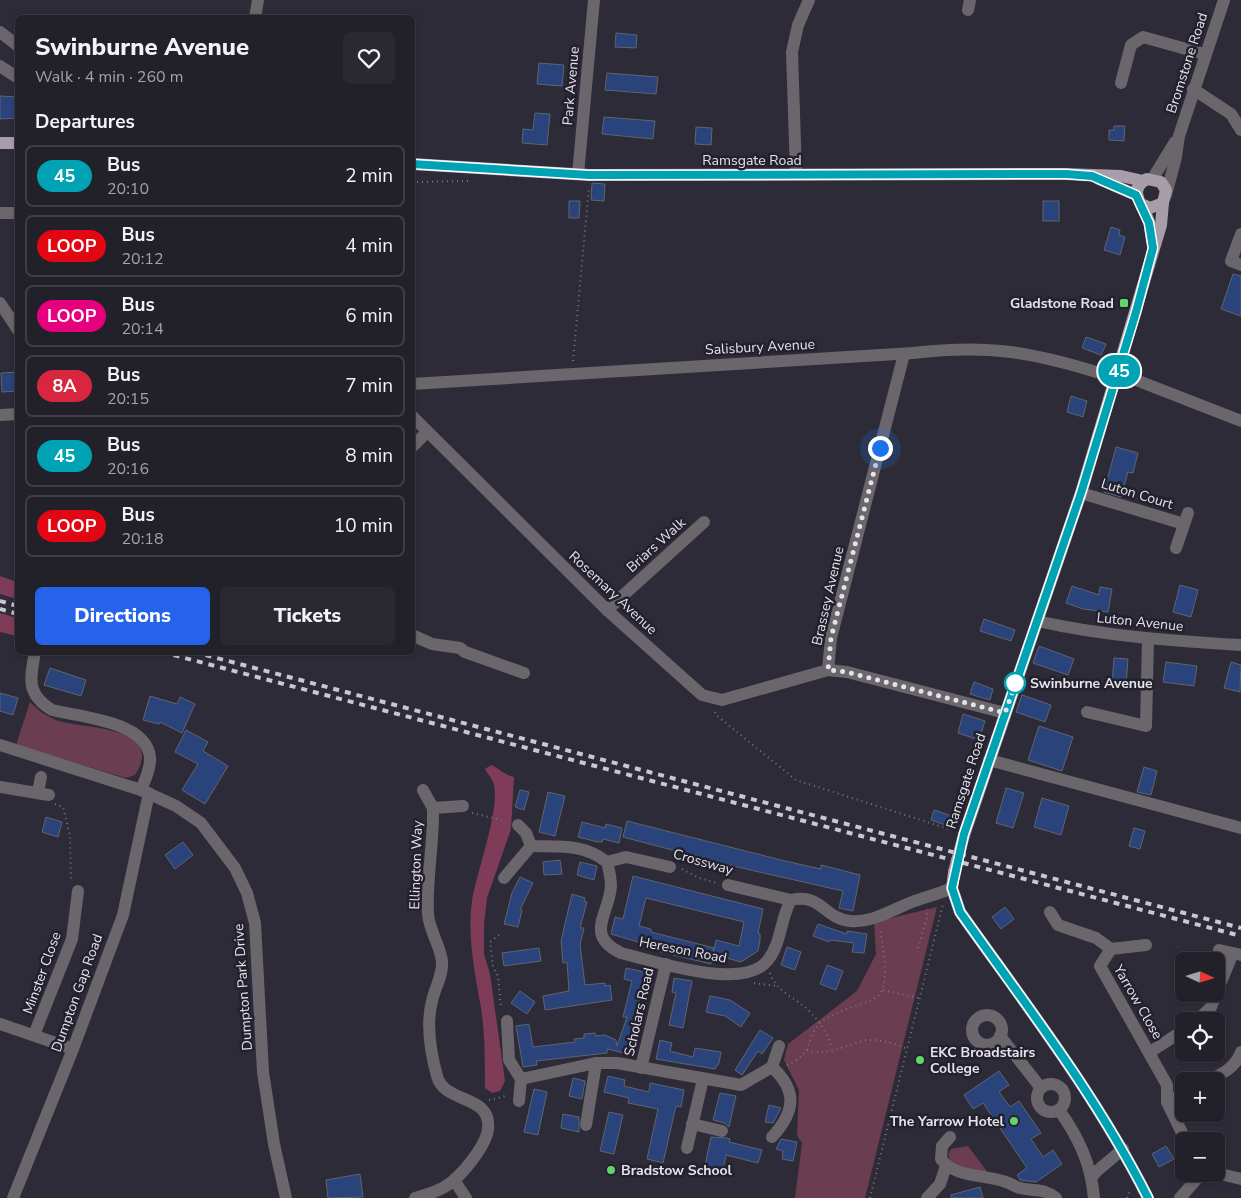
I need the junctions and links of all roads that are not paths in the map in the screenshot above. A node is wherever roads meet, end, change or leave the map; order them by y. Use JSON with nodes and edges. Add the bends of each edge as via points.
{"nodes":[{"id":1,"x":258,"y":0,"type":"edge"},
{"id":2,"x":594,"y":0,"type":"edge"},
{"id":3,"x":808,"y":0,"type":"edge"},
{"id":4,"x":1224,"y":0,"type":"edge"},
{"id":5,"x":256,"y":15,"type":"edge"},
{"id":6,"x":0,"y":32,"type":"edge"},
{"id":7,"x":15,"y":44,"type":"edge"},
{"id":8,"x":1204,"y":54,"type":"junction"},
{"id":9,"x":0,"y":66,"type":"edge"},
{"id":10,"x":15,"y":76,"type":"edge"},
{"id":11,"x":1121,"y":83,"type":"dead end"},
{"id":12,"x":1193,"y":89,"type":"junction"},
{"id":13,"x":1241,"y":130,"type":"edge"},
{"id":14,"x":1179,"y":136,"type":"junction"},
{"id":15,"x":0,"y":143,"type":"edge"},
{"id":16,"x":15,"y":143,"type":"edge"},
{"id":17,"x":415,"y":164,"type":"edge"},
{"id":18,"x":796,"y":174,"type":"junction"},
{"id":19,"x":584,"y":175,"type":"junction"},
{"id":20,"x":1092,"y":176,"type":"junction"},
{"id":21,"x":1148,"y":179,"type":"junction"},
{"id":22,"x":1164,"y":199,"type":"junction"},
{"id":23,"x":1139,"y":200,"type":"junction"},
{"id":24,"x":0,"y":213,"type":"edge"},
{"id":25,"x":15,"y":213,"type":"edge"},
{"id":26,"x":1241,"y":234,"type":"edge"},
{"id":27,"x":1153,"y":248,"type":"junction"},
{"id":28,"x":1241,"y":265,"type":"edge"},
{"id":29,"x":0,"y":304,"type":"edge"},
{"id":30,"x":15,"y":326,"type":"edge"},
{"id":31,"x":904,"y":354,"type":"junction"},
{"id":32,"x":1112,"y":374,"type":"junction"},
{"id":33,"x":415,"y":384,"type":"edge"},
{"id":34,"x":15,"y":414,"type":"edge"},
{"id":35,"x":0,"y":415,"type":"edge"},
{"id":36,"x":415,"y":419,"type":"edge"},
{"id":37,"x":1241,"y":421,"type":"edge"},
{"id":38,"x":427,"y":432,"type":"junction"},
{"id":39,"x":415,"y":444,"type":"edge"},
{"id":40,"x":1081,"y":493,"type":"junction"},
{"id":41,"x":704,"y":522,"type":"dead end"},
{"id":42,"x":1176,"y":548,"type":"dead end"},
{"id":43,"x":607,"y":610,"type":"junction"},
{"id":44,"x":1037,"y":620,"type":"junction"},
{"id":45,"x":415,"y":636,"type":"edge"},
{"id":46,"x":1148,"y":639,"type":"junction"},
{"id":47,"x":1241,"y":645,"type":"edge"},
{"id":48,"x":34,"y":655,"type":"edge"},
{"id":49,"x":828,"y":670,"type":"junction"},
{"id":50,"x":524,"y":673,"type":"dead end"},
{"id":51,"x":1087,"y":712,"type":"dead end"},
{"id":52,"x":1005,"y":713,"type":"junction"},
{"id":53,"x":0,"y":745,"type":"edge"},
{"id":54,"x":989,"y":760,"type":"junction"},
{"id":55,"x":41,"y":777,"type":"dead end"},
{"id":56,"x":0,"y":787,"type":"edge"},
{"id":57,"x":423,"y":790,"type":"dead end"},
{"id":58,"x":145,"y":792,"type":"junction"},
{"id":59,"x":464,"y":806,"type":"road end"},
{"id":60,"x":433,"y":808,"type":"junction"},
{"id":61,"x":518,"y":825,"type":"road end"},
{"id":62,"x":1241,"y":828,"type":"edge"},
{"id":63,"x":531,"y":846,"type":"junction"},
{"id":64,"x":607,"y":862,"type":"junction"},
{"id":65,"x":670,"y":867,"type":"road end"},
{"id":66,"x":504,"y":878,"type":"dead end"},
{"id":67,"x":728,"y":885,"type":"road end"},
{"id":68,"x":947,"y":890,"type":"junction"},
{"id":69,"x":78,"y":891,"type":"road end"},
{"id":70,"x":791,"y":900,"type":"junction"},
{"id":71,"x":1050,"y":912,"type":"dead end"},
{"id":72,"x":1146,"y":944,"type":"dead end"},
{"id":73,"x":1111,"y":949,"type":"junction"},
{"id":74,"x":1219,"y":950,"type":"dead end"},
{"id":75,"x":1237,"y":954,"type":"edge"},
{"id":76,"x":666,"y":964,"type":"junction"},
{"id":77,"x":1225,"y":977,"type":"edge"},
{"id":78,"x":507,"y":1021,"type":"road end"},
{"id":79,"x":0,"y":1024,"type":"edge"},
{"id":80,"x":34,"y":1035,"type":"junction"},
{"id":81,"x":1000,"y":1036,"type":"dead end"},
{"id":82,"x":1175,"y":1036,"type":"edge"},
{"id":83,"x":779,"y":1046,"type":"dead end"},
{"id":84,"x":73,"y":1049,"type":"junction"},
{"id":85,"x":1150,"y":1052,"type":"junction"},
{"id":86,"x":1241,"y":1052,"type":"edge"},
{"id":87,"x":596,"y":1064,"type":"junction"},
{"id":88,"x":772,"y":1067,"type":"junction"},
{"id":89,"x":641,"y":1068,"type":"junction"},
{"id":90,"x":1225,"y":1072,"type":"edge"},
{"id":91,"x":703,"y":1079,"type":"junction"},
{"id":92,"x":1041,"y":1088,"type":"junction"},
{"id":93,"x":1175,"y":1098,"type":"edge"},
{"id":94,"x":1167,"y":1102,"type":"junction"},
{"id":95,"x":1059,"y":1110,"type":"junction"},
{"id":96,"x":692,"y":1124,"type":"junction"},
{"id":97,"x":586,"y":1125,"type":"dead end"},
{"id":98,"x":722,"y":1131,"type":"dead end"},
{"id":99,"x":1182,"y":1132,"type":"edge"},
{"id":100,"x":772,"y":1137,"type":"dead end"},
{"id":101,"x":950,"y":1137,"type":"dead end"},
{"id":102,"x":687,"y":1148,"type":"dead end"},
{"id":103,"x":1123,"y":1149,"type":"junction"},
{"id":104,"x":946,"y":1166,"type":"junction"},
{"id":105,"x":1225,"y":1175,"type":"edge"},
{"id":106,"x":1092,"y":1177,"type":"junction"},
{"id":107,"x":1241,"y":1179,"type":"edge"},
{"id":108,"x":454,"y":1180,"type":"junction"},
{"id":109,"x":1194,"y":1182,"type":"edge"},
{"id":110,"x":13,"y":1198,"type":"edge"},
{"id":111,"x":286,"y":1198,"type":"edge"},
{"id":112,"x":414,"y":1198,"type":"edge"},
{"id":113,"x":466,"y":1198,"type":"edge"},
{"id":114,"x":928,"y":1198,"type":"edge"},
{"id":115,"x":1056,"y":1198,"type":"edge"},
{"id":116,"x":1094,"y":1198,"type":"edge"},
{"id":117,"x":1148,"y":1198,"type":"edge"},
{"id":118,"x":1180,"y":1198,"type":"edge"}],
"edges":[{"from":1,"to":5,"type":"street"},
{"from":2,"to":19,"type":"street","name":"Park Avenue"},
{"from":3,"to":18,"type":"street","via":[[792,52]]},
{"from":4,"to":8,"type":"street","name":"Bromstone Road"},
{"from":6,"to":7,"type":"street"},
{"from":8,"to":11,"type":"street","via":[[1143,37],[1131,45]]},
{"from":8,"to":12,"type":"street","name":"Bromstone Road"},
{"from":9,"to":10,"type":"street"},
{"from":12,"to":13,"type":"street","via":[[1231,114]]},
{"from":12,"to":14,"type":"street","name":"Bromstone Road"},
{"from":14,"to":21,"type":"street","name":"Bromstone Road"},
{"from":14,"to":22,"type":"street","name":"Bromstone Road"},
{"from":15,"to":16,"type":"main road"},
{"from":17,"to":19,"type":"main road","name":"Ramsgate Road"},
{"from":18,"to":19,"type":"main road","name":"Ramsgate Road"},
{"from":18,"to":20,"type":"main road","name":"Ramsgate Road"},
{"from":20,"to":21,"type":"main road","name":"Ramsgate Road"},
{"from":20,"to":23,"type":"main road","name":"Ramsgate Road"},
{"from":21,"to":22,"type":"main road","via":[[1164,186]]},
{"from":21,"to":23,"type":"main road","via":[[1138,187]]},
{"from":22,"to":23,"type":"main road","via":[[1150,208]]},
{"from":22,"to":27,"type":"main road","name":"Ramsgate Road","via":[[1161,225]]},
{"from":23,"to":27,"type":"main road","name":"Ramsgate Road","via":[[1149,223]]},
{"from":24,"to":25,"type":"street"},
{"from":26,"to":28,"type":"street","via":[[1231,261]]},
{"from":27,"to":32,"type":"main road","name":"Ramsgate Road"},
{"from":29,"to":30,"type":"street"},
{"from":31,"to":32,"type":"street","name":"Salisbury Avenue","via":[[949,348],[995,349],[1028,353]]},
{"from":31,"to":33,"type":"street","name":"Salisbury Avenue"},
{"from":31,"to":49,"type":"street","name":"Brassey Avenue","via":[[831,638]]},
{"from":32,"to":37,"type":"street"},
{"from":32,"to":40,"type":"main road","name":"Ramsgate Road"},
{"from":34,"to":35,"type":"street"},
{"from":36,"to":38,"type":"street","name":"Rosemary Avenue"},
{"from":38,"to":39,"type":"street"},
{"from":38,"to":43,"type":"street","name":"Rosemary Avenue"},
{"from":40,"to":42,"type":"street","name":"Luton Court","via":[[1186,518]]},
{"from":40,"to":44,"type":"main road","name":"Ramsgate Road"},
{"from":41,"to":43,"type":"street","name":"Briars Walk"},
{"from":43,"to":49,"type":"street","name":"Rosemary Avenue","via":[[702,696],[713,700]]},
{"from":44,"to":46,"type":"street","name":"Luton Avenue","via":[[1079,630]]},
{"from":44,"to":52,"type":"main road","name":"Ramsgate Road"},
{"from":45,"to":50,"type":"street","via":[[432,644],[460,648],[471,655]]},
{"from":46,"to":47,"type":"street","name":"Luton Avenue"},
{"from":46,"to":51,"type":"street","via":[[1146,726]]},
{"from":48,"to":58,"type":"street","name":"Dumpton Gap Road","via":[[30,681],[44,705],[52,710],[128,728],[144,741],[150,763]]},
{"from":49,"to":52,"type":"street","via":[[847,672]]},
{"from":52,"to":54,"type":"main road","name":"Ramsgate Road"},
{"from":53,"to":58,"type":"street","name":"Dumpton Park Drive"},
{"from":54,"to":62,"type":"street"},
{"from":54,"to":68,"type":"main road","name":"Ramsgate Road","bridge":true},
{"from":55,"to":56,"type":"street","via":[[44,794]]},
{"from":57,"to":60,"type":"street","name":"Ellington Way"},
{"from":58,"to":84,"type":"street","name":"Dumpton Gap Road","via":[[123,915]]},
{"from":58,"to":111,"type":"street","name":"Dumpton Park Drive","via":[[176,806],[201,824],[235,868],[252,908],[257,940],[264,1080]]},
{"from":59,"to":60,"type":"street","name":"Ellington Way"},
{"from":60,"to":108,"type":"street","name":"Ellington Way","via":[[428,916],[442,960],[440,980],[430,1012],[437,1078],[444,1090],[480,1106],[488,1120],[479,1150]]},
{"from":61,"to":63,"type":"street"},
{"from":63,"to":64,"type":"street","via":[[569,846],[594,852]]},
{"from":63,"to":66,"type":"street"},
{"from":64,"to":65,"type":"street","name":"Crossway","via":[[626,857]]},
{"from":64,"to":76,"type":"street","name":"Hereson Road","via":[[611,887],[600,933],[603,942],[621,953]]},
{"from":67,"to":70,"type":"street","name":"Crossway"},
{"from":68,"to":70,"type":"street","via":[[866,921],[848,921],[827,911],[816,901],[803,897]]},
{"from":68,"to":103,"type":"main road","name":"Ramsgate Road","via":[[1078,1078]]},
{"from":69,"to":80,"type":"street","name":"Minster Close","via":[[72,939]]},
{"from":70,"to":76,"type":"street","name":"Hereson Road","via":[[768,961],[753,970],[716,975]]},
{"from":71,"to":73,"type":"street","via":[[1058,926],[1096,938]]},
{"from":72,"to":73,"type":"street"},
{"from":73,"to":85,"type":"street","name":"Yarrow Close","via":[[1100,966]]},
{"from":74,"to":75,"type":"street"},
{"from":75,"to":77,"type":"street"},
{"from":76,"to":89,"type":"street","name":"Scholars Road"},
{"from":78,"to":87,"type":"street","name":"Scholars Road","via":[[509,1060],[520,1090]]},
{"from":79,"to":80,"type":"street"},
{"from":80,"to":84,"type":"street"},
{"from":81,"to":92,"type":"street"},
{"from":82,"to":85,"type":"street","name":"Yarrow Close"},
{"from":83,"to":88,"type":"street"},
{"from":84,"to":110,"type":"street","name":"Dumpton Gap Road"},
{"from":85,"to":94,"type":"street","name":"Yarrow Close","via":[[1167,1085]]},
{"from":86,"to":90,"type":"street"},
{"from":87,"to":89,"type":"street","name":"Scholars Road","via":[[617,1063]]},
{"from":87,"to":97,"type":"street"},
{"from":88,"to":91,"type":"street","name":"Scholars Road","via":[[742,1085]]},
{"from":88,"to":100,"type":"street","via":[[784,1078],[791,1092],[786,1122]]},
{"from":89,"to":91,"type":"street","name":"Scholars Road"},
{"from":91,"to":96,"type":"street"},
{"from":92,"to":95,"type":"street","via":[[1037,1096],[1042,1109],[1050,1112]]},
{"from":92,"to":95,"type":"street","via":[[1050,1084],[1062,1089],[1066,1098]]},
{"from":93,"to":94,"type":"street"},
{"from":94,"to":99,"type":"street","name":"Yarrow Close"},
{"from":95,"to":106,"type":"street","via":[[1076,1134]]},
{"from":96,"to":98,"type":"street"},
{"from":96,"to":102,"type":"street"},
{"from":101,"to":104,"type":"street","via":[[942,1146],[941,1159]]},
{"from":103,"to":106,"type":"street"},
{"from":103,"to":117,"type":"main road","name":"Ramsgate Road"},
{"from":104,"to":114,"type":"street","via":[[940,1184]]},
{"from":104,"to":115,"type":"street","via":[[958,1172],[1007,1182],[1018,1188],[1047,1191]]},
{"from":105,"to":107,"type":"street"},
{"from":106,"to":116,"type":"street"},
{"from":108,"to":112,"type":"street","via":[[438,1190]]},
{"from":108,"to":113,"type":"street"},
{"from":109,"to":118,"type":"street"}]}
